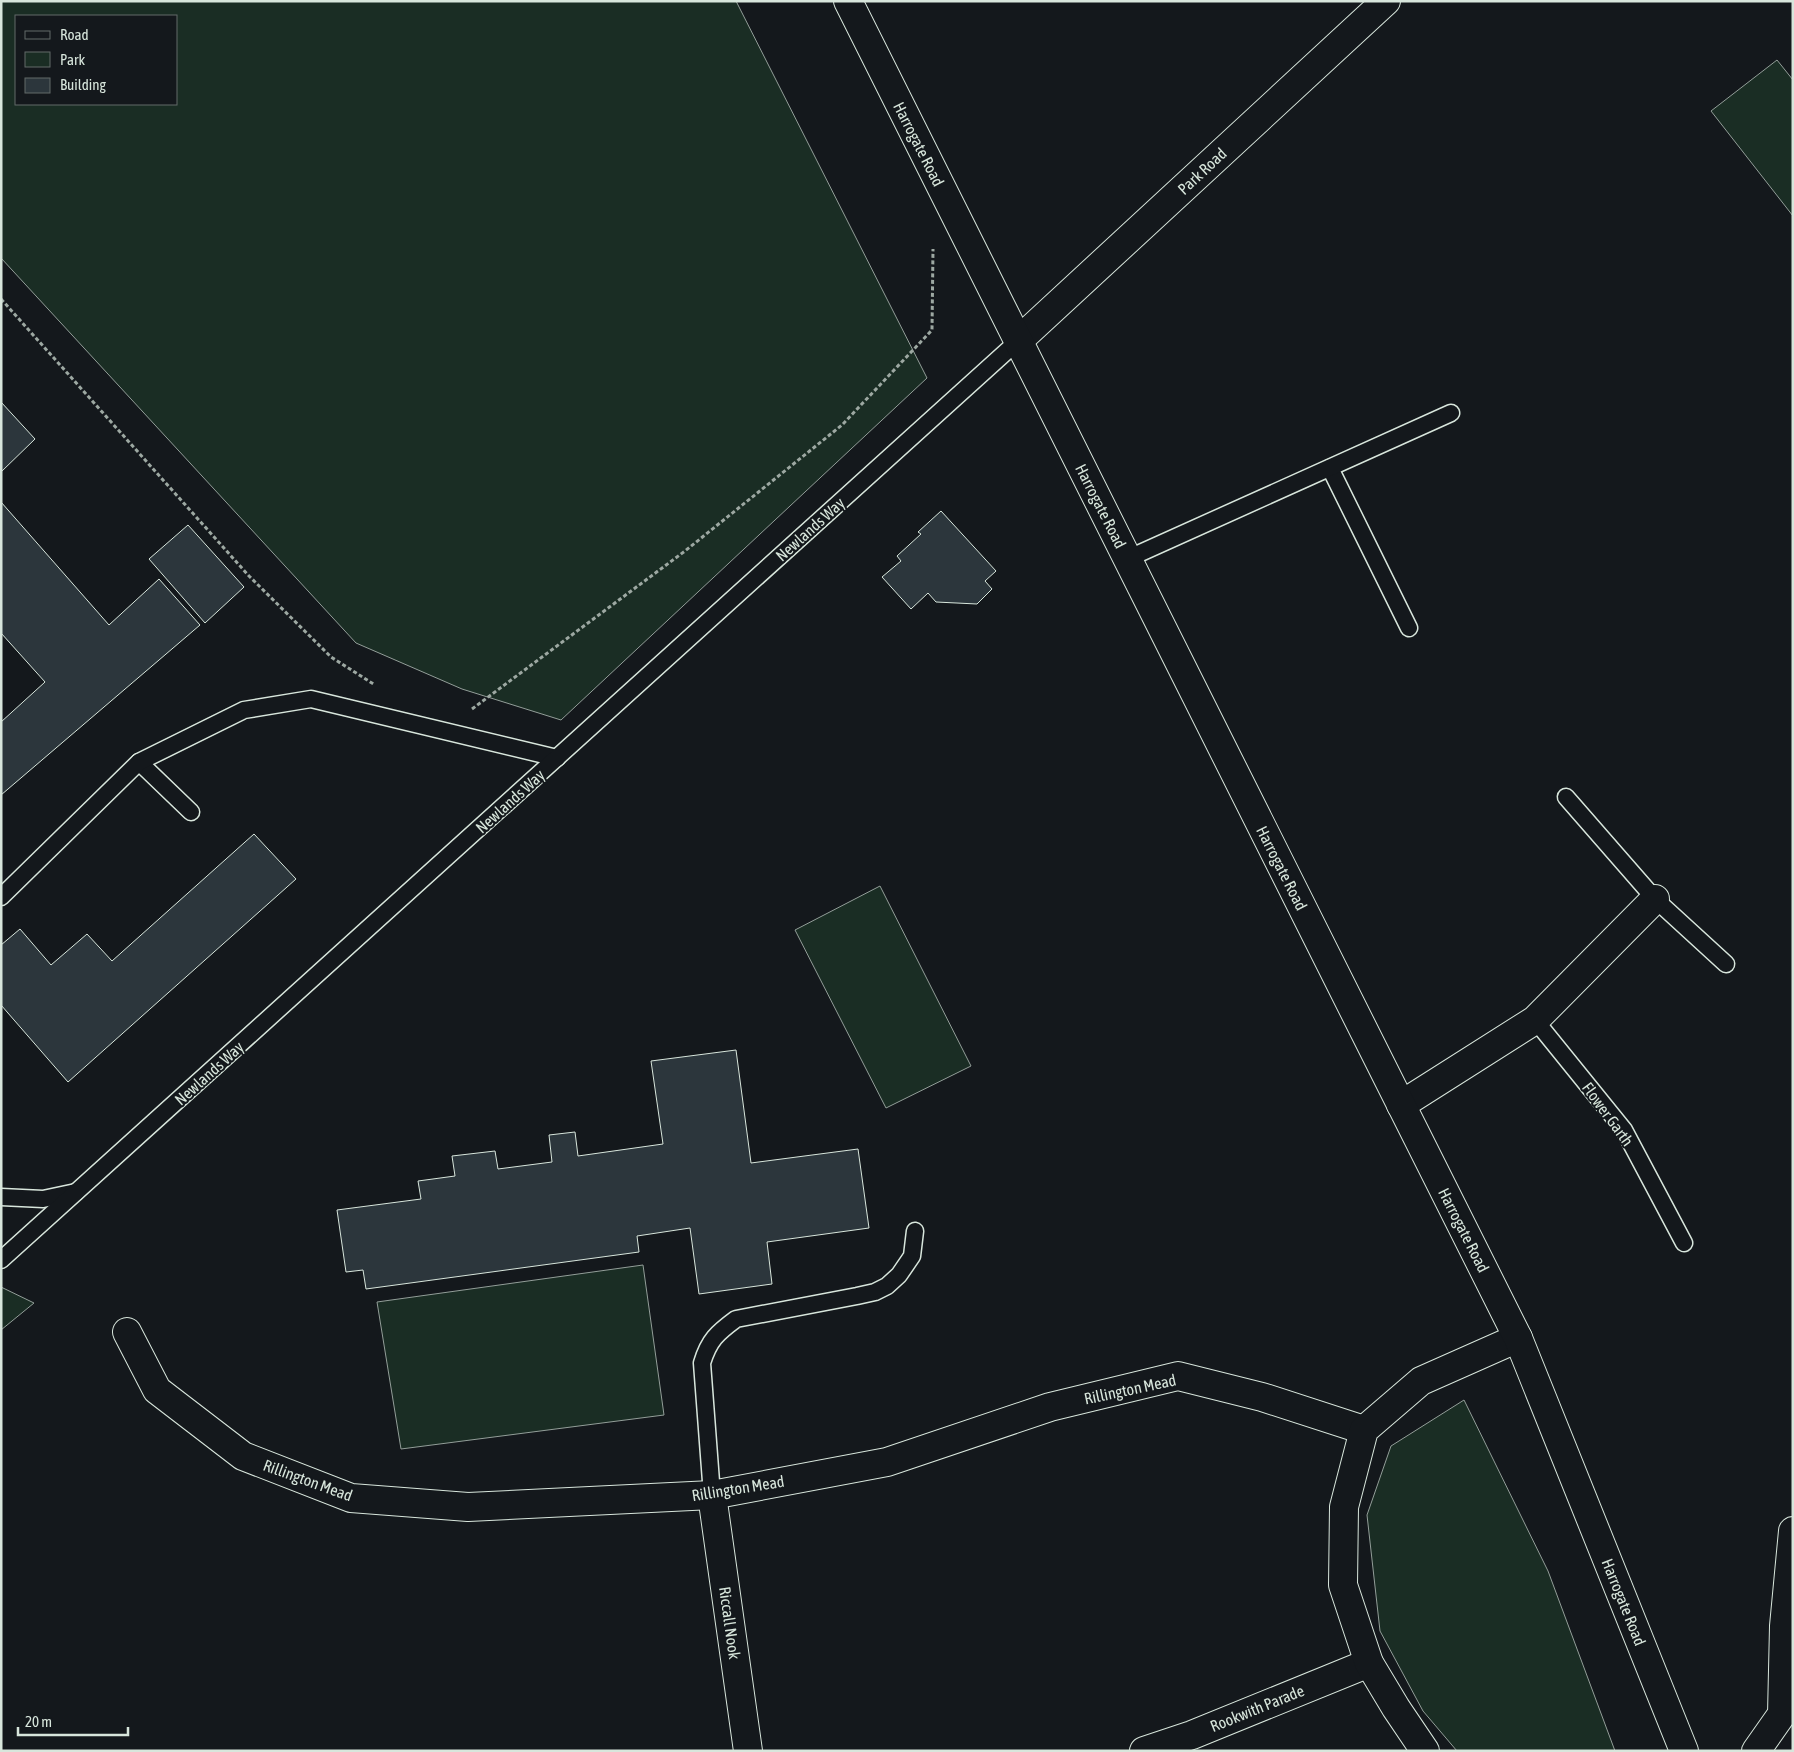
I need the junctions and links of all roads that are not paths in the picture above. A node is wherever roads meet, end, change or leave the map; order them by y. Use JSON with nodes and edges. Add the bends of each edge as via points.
{"nodes":[{"id":1,"x":848,"y":1,"type":"edge"},
{"id":2,"x":1386,"y":1,"type":"edge"},
{"id":3,"x":1018,"y":341,"type":"junction"},
{"id":4,"x":1451,"y":413,"type":"dead end"},
{"id":5,"x":1330,"y":468,"type":"junction"},
{"id":6,"x":1127,"y":559,"type":"junction"},
{"id":7,"x":1409,"y":628,"type":"dead end"},
{"id":8,"x":558,"y":758,"type":"junction"},
{"id":9,"x":139,"y":762,"type":"junction"},
{"id":10,"x":1566,"y":797,"type":"dead end"},
{"id":11,"x":191,"y":812,"type":"dead end"},
{"id":12,"x":1,"y":897,"type":"edge"},
{"id":13,"x":1655,"y":899,"type":"junction"},
{"id":14,"x":1726,"y":964,"type":"dead end"},
{"id":15,"x":1535,"y":1020,"type":"junction"},
{"id":16,"x":1401,"y":1105,"type":"junction"},
{"id":17,"x":77,"y":1192,"type":"junction"},
{"id":18,"x":1,"y":1197,"type":"edge"},
{"id":19,"x":915,"y":1231,"type":"dead end"},
{"id":20,"x":1684,"y":1243,"type":"dead end"},
{"id":21,"x":1,"y":1260,"type":"edge"},
{"id":22,"x":127,"y":1332,"type":"dead end"},
{"id":23,"x":1518,"y":1338,"type":"junction"},
{"id":24,"x":1364,"y":1430,"type":"junction"},
{"id":25,"x":712,"y":1495,"type":"junction"},
{"id":26,"x":1793,"y":1531,"type":"edge"},
{"id":27,"x":1369,"y":1663,"type":"junction"},
{"id":28,"x":748,"y":1751,"type":"edge"},
{"id":29,"x":1144,"y":1751,"type":"edge"},
{"id":30,"x":1425,"y":1751,"type":"edge"},
{"id":31,"x":1684,"y":1751,"type":"edge"},
{"id":32,"x":1756,"y":1751,"type":"edge"}],
"edges":[{"from":1,"to":3,"type":"main road","name":"Harrogate Road"},
{"from":2,"to":3,"type":"main road","name":"Park Road"},
{"from":3,"to":6,"type":"main road","name":"Harrogate Road"},
{"from":3,"to":8,"type":"lane","name":"Newlands Way"},
{"from":4,"to":5,"type":"lane"},
{"from":5,"to":6,"type":"lane"},
{"from":5,"to":7,"type":"lane"},
{"from":6,"to":16,"type":"main road","name":"Harrogate Road"},
{"from":8,"to":9,"type":"lane","via":[[311,698],[244,710]]},
{"from":8,"to":17,"type":"lane","name":"Newlands Way"},
{"from":9,"to":11,"type":"lane"},
{"from":9,"to":12,"type":"lane"},
{"from":10,"to":13,"type":"lane"},
{"from":13,"to":14,"type":"lane"},
{"from":13,"to":15,"type":"main road"},
{"from":15,"to":16,"type":"main road"},
{"from":15,"to":20,"type":"lane","name":"Flower Garth","via":[[1624,1130]]},
{"from":16,"to":23,"type":"main road","name":"Harrogate Road"},
{"from":17,"to":18,"type":"lane","via":[[43,1199]]},
{"from":17,"to":21,"type":"lane","name":"Newlands Way"},
{"from":19,"to":25,"type":"lane","via":[[912,1256],[899,1275],[881,1289],[736,1319],[719,1331],[707,1347],[702,1363]]},
{"from":22,"to":25,"type":"main road","name":"Rillington Mead","via":[[157,1390],[243,1456],[351,1498],[468,1507]]},
{"from":23,"to":24,"type":"main road","via":[[1421,1381]]},
{"from":23,"to":31,"type":"main road","name":"Harrogate Road"},
{"from":24,"to":25,"type":"main road","name":"Rillington Mead","via":[[1262,1397],[1178,1376],[1050,1407],[887,1462]]},
{"from":24,"to":27,"type":"main road","via":[[1344,1507],[1343,1584]]},
{"from":25,"to":28,"type":"main road","name":"Riccall Nook"},
{"from":26,"to":32,"type":"main road","via":[[1784,1626],[1782,1714]]},
{"from":27,"to":29,"type":"main road","name":"Rookwith Parade","via":[[1192,1735]]},
{"from":27,"to":30,"type":"main road"}]}
